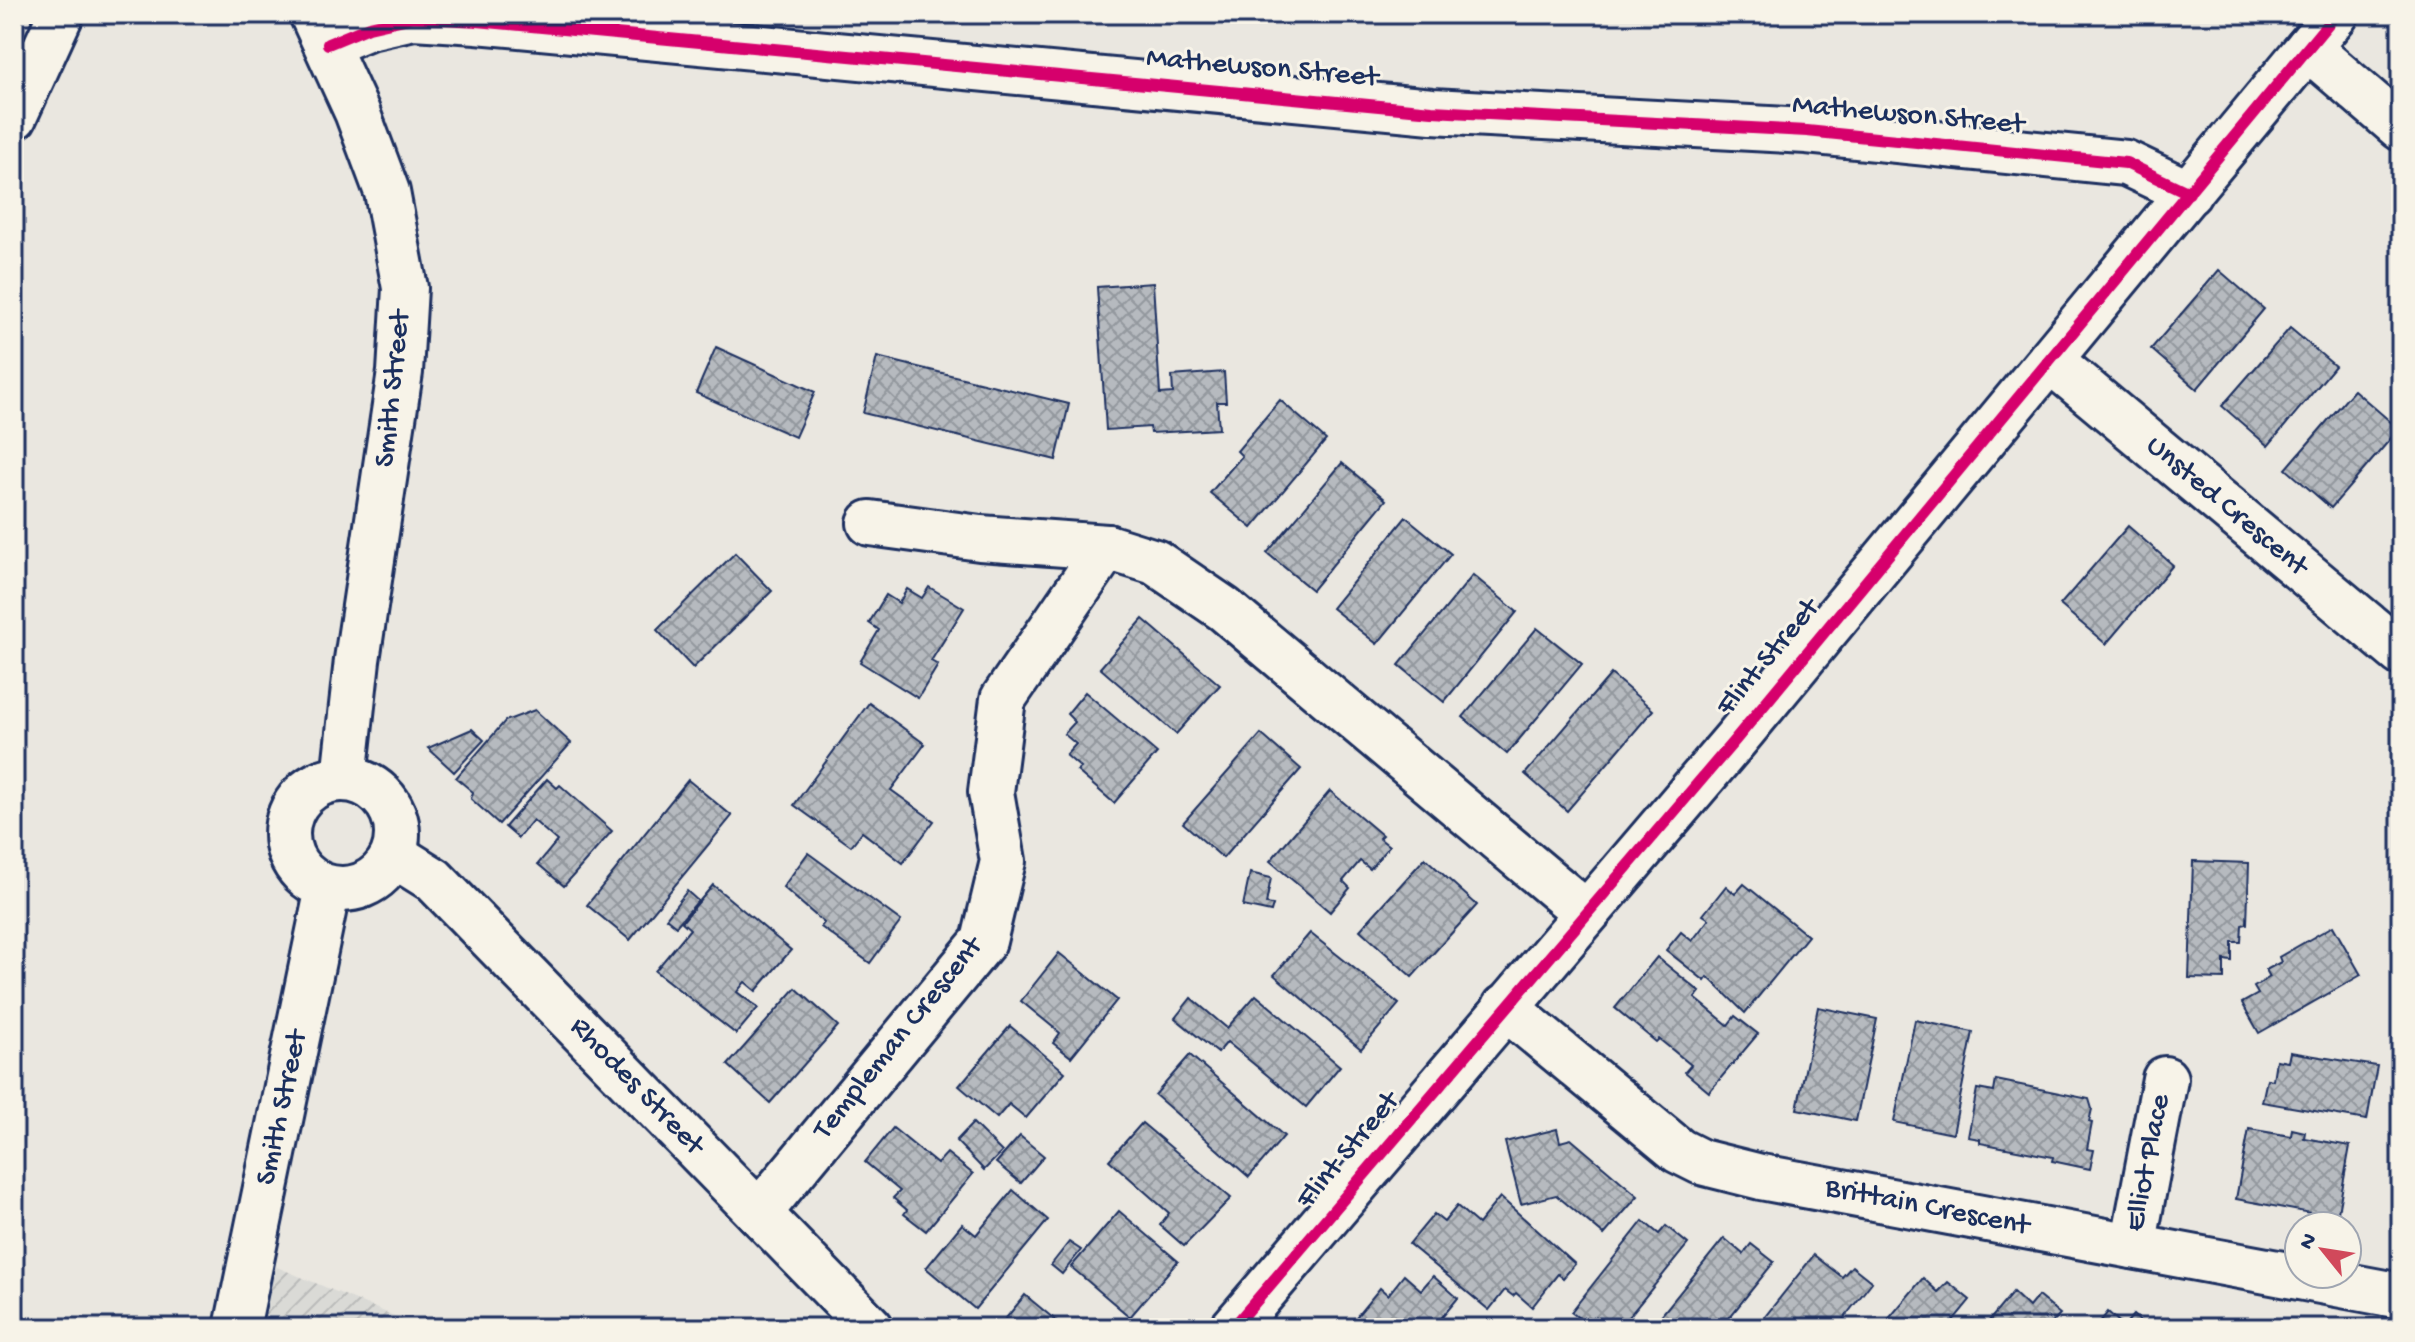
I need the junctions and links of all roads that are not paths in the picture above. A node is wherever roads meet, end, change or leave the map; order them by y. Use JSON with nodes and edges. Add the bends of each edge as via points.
{"nodes":[{"id":1,"x":61,"y":14,"type":"edge"},
{"id":2,"x":2336,"y":14,"type":"edge"},
{"id":3,"x":320,"y":29,"type":"edge"},
{"id":4,"x":2308,"y":48,"type":"junction"},
{"id":5,"x":25,"y":57,"type":"edge"},
{"id":6,"x":14,"y":117,"type":"edge"},
{"id":7,"x":2401,"y":128,"type":"edge"},
{"id":8,"x":2189,"y":193,"type":"junction"},
{"id":9,"x":2050,"y":360,"type":"junction"},
{"id":10,"x":870,"y":523,"type":"dead end"},
{"id":11,"x":1107,"y":547,"type":"junction"},
{"id":12,"x":2401,"y":653,"type":"edge"},
{"id":13,"x":344,"y":778,"type":"junction"},
{"id":14,"x":394,"y":855,"type":"junction"},
{"id":15,"x":328,"y":888,"type":"junction"},
{"id":16,"x":1586,"y":913,"type":"junction"},
{"id":17,"x":1505,"y":1007,"type":"junction"},
{"id":18,"x":2165,"y":1079,"type":"dead end"},
{"id":19,"x":759,"y":1213,"type":"junction"},
{"id":20,"x":2133,"y":1246,"type":"junction"},
{"id":21,"x":2401,"y":1296,"type":"edge"},
{"id":22,"x":237,"y":1328,"type":"edge"},
{"id":23,"x":871,"y":1328,"type":"edge"},
{"id":24,"x":1233,"y":1328,"type":"edge"}],
"edges":[{"from":1,"to":5,"type":"street"},
{"from":2,"to":4,"type":"street","name":"Flint Street"},
{"from":3,"to":8,"type":"street","name":"Mathewson Street","via":[[369,27],[413,17],[477,21],[1432,111],[1823,132],[2126,163]]},
{"from":3,"to":13,"type":"street","name":"Smith Street","via":[[387,192],[405,288],[400,372]]},
{"from":4,"to":7,"type":"street"},
{"from":4,"to":8,"type":"street","name":"Flint Street"},
{"from":5,"to":6,"type":"street"},
{"from":8,"to":9,"type":"street","name":"Flint Street"},
{"from":9,"to":12,"type":"street","name":"Unsted Crescent"},
{"from":9,"to":16,"type":"street","name":"Flint Street"},
{"from":10,"to":11,"type":"street"},
{"from":11,"to":16,"type":"street","via":[[1155,562],[1224,609]]},
{"from":11,"to":19,"type":"street","name":"Templeman Crescent","via":[[1003,699],[991,792],[1003,861],[984,941]]},
{"from":13,"to":14,"type":"street","via":[[361,781],[389,803],[398,837]]},
{"from":13,"to":15,"type":"street","via":[[326,780],[304,795],[289,817],[286,835],[298,868]]},
{"from":14,"to":15,"type":"street","via":[[386,869],[359,887]]},
{"from":14,"to":19,"type":"street","name":"Rhodes Street","via":[[434,880]]},
{"from":15,"to":22,"type":"street","name":"Smith Street"},
{"from":16,"to":17,"type":"street","name":"Flint Street"},
{"from":17,"to":20,"type":"street","name":"Brittain Crescent","via":[[1653,1131],[1701,1162]]},
{"from":17,"to":24,"type":"street","name":"Flint Street"},
{"from":18,"to":20,"type":"street","name":"Elliot Place"},
{"from":19,"to":23,"type":"street","name":"Rhodes Street"},
{"from":20,"to":21,"type":"street","name":"Brittain Crescent"}]}
